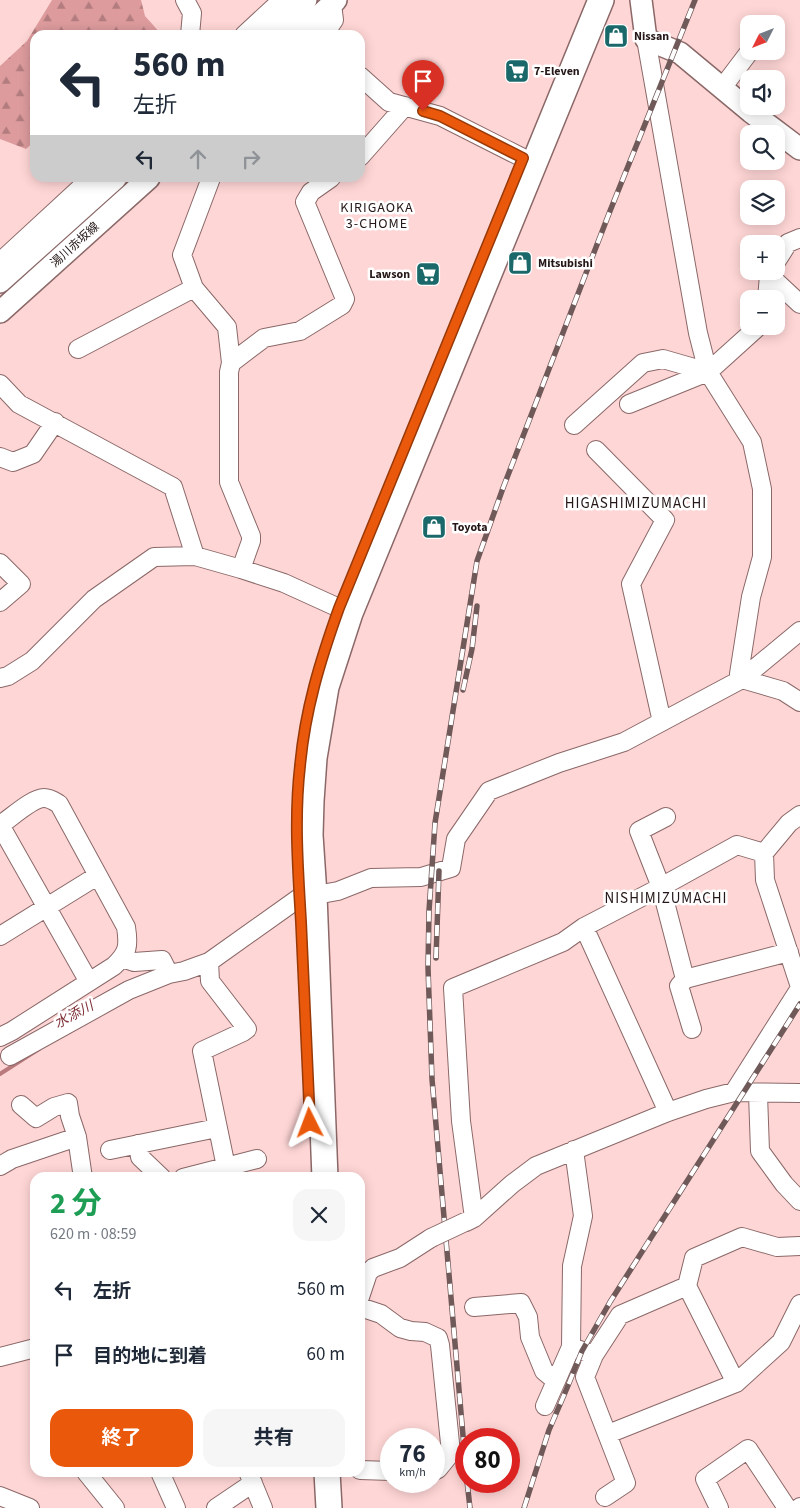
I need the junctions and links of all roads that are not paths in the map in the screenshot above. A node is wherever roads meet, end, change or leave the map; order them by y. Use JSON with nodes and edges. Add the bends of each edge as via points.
{"nodes":[{"id":1,"x":282,"y":0,"type":"edge"},
{"id":2,"x":306,"y":0,"type":"edge"},
{"id":3,"x":587,"y":0,"type":"edge"},
{"id":4,"x":601,"y":0,"type":"edge"},
{"id":5,"x":641,"y":0,"type":"edge"},
{"id":6,"x":187,"y":1,"type":"edge"},
{"id":7,"x":334,"y":2,"type":"edge"},
{"id":8,"x":190,"y":30,"type":"edge"},
{"id":9,"x":249,"y":30,"type":"edge"},
{"id":10,"x":274,"y":30,"type":"edge"},
{"id":11,"x":304,"y":30,"type":"edge"},
{"id":12,"x":327,"y":30,"type":"edge"},
{"id":13,"x":646,"y":39,"type":"junction"},
{"id":14,"x":743,"y":60,"type":"edge"},
{"id":15,"x":365,"y":80,"type":"edge"},
{"id":16,"x":722,"y":88,"type":"junction"},
{"id":17,"x":405,"y":106,"type":"junction"},
{"id":18,"x":800,"y":149,"type":"edge"},
{"id":19,"x":365,"y":151,"type":"edge"},
{"id":20,"x":523,"y":158,"type":"junction"},
{"id":21,"x":87,"y":182,"type":"edge"},
{"id":22,"x":112,"y":182,"type":"edge"},
{"id":23,"x":145,"y":182,"type":"edge"},
{"id":24,"x":209,"y":182,"type":"edge"},
{"id":25,"x":325,"y":182,"type":"edge"},
{"id":26,"x":800,"y":238,"type":"edge"},
{"id":27,"x":785,"y":248,"type":"edge"},
{"id":28,"x":0,"y":262,"type":"edge"},
{"id":29,"x":780,"y":280,"type":"edge"},
{"id":30,"x":0,"y":282,"type":"edge"},
{"id":31,"x":194,"y":288,"type":"junction"},
{"id":32,"x":800,"y":304,"type":"edge"},
{"id":33,"x":0,"y":311,"type":"edge"},
{"id":34,"x":748,"y":335,"type":"edge"},
{"id":35,"x":78,"y":349,"type":"dead end"},
{"id":36,"x":231,"y":362,"type":"junction"},
{"id":37,"x":708,"y":372,"type":"junction"},
{"id":38,"x":0,"y":384,"type":"edge"},
{"id":39,"x":629,"y":404,"type":"dead end"},
{"id":40,"x":55,"y":422,"type":"junction"},
{"id":41,"x":574,"y":425,"type":"dead end"},
{"id":42,"x":596,"y":450,"type":"dead end"},
{"id":43,"x":0,"y":457,"type":"edge"},
{"id":44,"x":195,"y":556,"type":"junction"},
{"id":45,"x":0,"y":563,"type":"edge"},
{"id":46,"x":241,"y":568,"type":"junction"},
{"id":47,"x":0,"y":602,"type":"edge"},
{"id":48,"x":345,"y":611,"type":"junction"},
{"id":49,"x":800,"y":631,"type":"edge"},
{"id":50,"x":2,"y":674,"type":"edge"},
{"id":51,"x":742,"y":679,"type":"junction"},
{"id":52,"x":800,"y":702,"type":"edge"},
{"id":53,"x":662,"y":722,"type":"junction"},
{"id":54,"x":800,"y":816,"type":"edge"},
{"id":55,"x":666,"y":817,"type":"dead end"},
{"id":56,"x":0,"y":825,"type":"edge"},
{"id":57,"x":764,"y":854,"type":"junction"},
{"id":58,"x":97,"y":876,"type":"junction"},
{"id":59,"x":661,"y":887,"type":"junction"},
{"id":60,"x":307,"y":897,"type":"junction"},
{"id":61,"x":46,"y":908,"type":"junction"},
{"id":62,"x":584,"y":927,"type":"junction"},
{"id":63,"x":0,"y":936,"type":"edge"},
{"id":64,"x":128,"y":940,"type":"junction"},
{"id":65,"x":789,"y":952,"type":"junction"},
{"id":66,"x":122,"y":958,"type":"junction"},
{"id":67,"x":152,"y":961,"type":"junction"},
{"id":68,"x":209,"y":962,"type":"junction"},
{"id":69,"x":169,"y":974,"type":"junction"},
{"id":70,"x":685,"y":979,"type":"junction"},
{"id":71,"x":89,"y":982,"type":"junction"},
{"id":72,"x":800,"y":988,"type":"edge"},
{"id":73,"x":692,"y":1029,"type":"dead end"},
{"id":74,"x":0,"y":1037,"type":"edge"},
{"id":75,"x":10,"y":1056,"type":"dead end"},
{"id":76,"x":734,"y":1092,"type":"junction"},
{"id":77,"x":800,"y":1093,"type":"edge"},
{"id":78,"x":758,"y":1094,"type":"junction"},
{"id":79,"x":21,"y":1105,"type":"dead end"},
{"id":80,"x":668,"y":1112,"type":"junction"},
{"id":81,"x":217,"y":1128,"type":"junction"},
{"id":82,"x":77,"y":1137,"type":"junction"},
{"id":83,"x":138,"y":1144,"type":"junction"},
{"id":84,"x":110,"y":1150,"type":"dead end"},
{"id":85,"x":574,"y":1150,"type":"junction"},
{"id":86,"x":257,"y":1159,"type":"dead end"},
{"id":87,"x":0,"y":1166,"type":"edge"},
{"id":88,"x":226,"y":1167,"type":"junction"},
{"id":89,"x":82,"y":1172,"type":"edge"},
{"id":90,"x":156,"y":1172,"type":"edge"},
{"id":91,"x":206,"y":1172,"type":"edge"},
{"id":92,"x":312,"y":1172,"type":"edge"},
{"id":93,"x":325,"y":1172,"type":"edge"},
{"id":94,"x":800,"y":1201,"type":"edge"},
{"id":95,"x":469,"y":1220,"type":"junction"},
{"id":96,"x":800,"y":1246,"type":"edge"},
{"id":97,"x":365,"y":1272,"type":"edge"},
{"id":98,"x":687,"y":1286,"type":"junction"},
{"id":99,"x":800,"y":1304,"type":"edge"},
{"id":100,"x":474,"y":1307,"type":"dead end"},
{"id":101,"x":365,"y":1309,"type":"edge"},
{"id":102,"x":571,"y":1347,"type":"junction"},
{"id":103,"x":30,"y":1349,"type":"edge"},
{"id":104,"x":594,"y":1355,"type":"junction"},
{"id":105,"x":0,"y":1357,"type":"edge"},
{"id":106,"x":556,"y":1381,"type":"junction"},
{"id":107,"x":736,"y":1383,"type":"junction"},
{"id":108,"x":544,"y":1406,"type":"dead end"},
{"id":109,"x":608,"y":1434,"type":"junction"},
{"id":110,"x":445,"y":1459,"type":"edge"},
{"id":111,"x":365,"y":1470,"type":"edge"},
{"id":112,"x":380,"y":1471,"type":"edge"},
{"id":113,"x":90,"y":1477,"type":"edge"},
{"id":114,"x":162,"y":1477,"type":"edge"},
{"id":115,"x":327,"y":1477,"type":"edge"},
{"id":116,"x":342,"y":1477,"type":"edge"},
{"id":117,"x":251,"y":1478,"type":"edge"},
{"id":118,"x":0,"y":1496,"type":"edge"},
{"id":119,"x":605,"y":1497,"type":"dead end"},
{"id":120,"x":30,"y":1508,"type":"edge"},
{"id":121,"x":116,"y":1508,"type":"edge"},
{"id":122,"x":176,"y":1508,"type":"edge"},
{"id":123,"x":216,"y":1508,"type":"edge"},
{"id":124,"x":263,"y":1508,"type":"edge"},
{"id":125,"x":329,"y":1508,"type":"edge"},
{"id":126,"x":343,"y":1508,"type":"edge"},
{"id":127,"x":718,"y":1508,"type":"edge"},
{"id":128,"x":787,"y":1508,"type":"edge"}],
"edges":[{"from":1,"to":9,"type":"street"},
{"from":2,"to":10,"type":"main road"},
{"from":3,"to":20,"type":"highway"},
{"from":4,"to":48,"type":"highway"},
{"from":5,"to":13,"type":"main road"},
{"from":6,"to":8,"type":"street","via":[[192,13]]},
{"from":7,"to":11,"type":"main road"},
{"from":7,"to":12,"type":"street","via":[[334,20]]},
{"from":13,"to":16,"type":"main road","via":[[680,53]]},
{"from":13,"to":37,"type":"street","via":[[698,333]]},
{"from":14,"to":16,"type":"street"},
{"from":15,"to":17,"type":"street","via":[[389,102]]},
{"from":16,"to":18,"type":"main road"},
{"from":17,"to":19,"type":"street"},
{"from":17,"to":20,"type":"street","via":[[440,116]]},
{"from":20,"to":48,"type":"highway"},
{"from":21,"to":28,"type":"street"},
{"from":22,"to":30,"type":"main road","name":"湯川赤坂線"},
{"from":23,"to":33,"type":"main road","name":"湯川赤坂線"},
{"from":24,"to":31,"type":"street","via":[[182,255]]},
{"from":25,"to":36,"type":"street","via":[[311,192],[305,202],[345,302],[300,331],[264,338]]},
{"from":26,"to":27,"type":"street","via":[[788,243]]},
{"from":29,"to":32,"type":"street"},
{"from":31,"to":35,"type":"street"},
{"from":31,"to":36,"type":"street","via":[[227,328]]},
{"from":34,"to":37,"type":"street"},
{"from":36,"to":46,"type":"street","via":[[229,482],[251,536]]},
{"from":37,"to":39,"type":"street"},
{"from":37,"to":41,"type":"street","via":[[663,359],[642,363]]},
{"from":37,"to":51,"type":"street","via":[[752,442],[762,489],[762,557],[751,597],[739,674]]},
{"from":38,"to":40,"type":"street","via":[[19,404]]},
{"from":40,"to":43,"type":"street","via":[[33,454],[13,462]]},
{"from":40,"to":44,"type":"street","via":[[173,487]]},
{"from":42,"to":53,"type":"street","via":[[665,520],[631,584]]},
{"from":44,"to":46,"type":"street"},
{"from":44,"to":50,"type":"street","via":[[154,557],[94,600],[32,661]]},
{"from":45,"to":47,"type":"street","via":[[21,584]]},
{"from":46,"to":48,"type":"street","via":[[284,583]]},
{"from":48,"to":60,"type":"highway","via":[[321,658],[311,696],[300,766],[297,822]]},
{"from":49,"to":51,"type":"street"},
{"from":51,"to":52,"type":"street","via":[[783,691]]},
{"from":51,"to":53,"type":"street"},
{"from":53,"to":60,"type":"street","via":[[624,742],[559,763],[489,792],[456,839],[452,868],[421,877],[371,878],[338,891]]},
{"from":54,"to":57,"type":"street","via":[[789,823]]},
{"from":55,"to":59,"type":"street","via":[[639,831]]},
{"from":56,"to":58,"type":"street","via":[[36,800],[51,799],[59,804]]},
{"from":56,"to":61,"type":"street"},
{"from":57,"to":59,"type":"street","via":[[736,845]]},
{"from":57,"to":65,"type":"street","via":[[765,880]]},
{"from":58,"to":61,"type":"street"},
{"from":58,"to":64,"type":"street","via":[[126,927]]},
{"from":59,"to":62,"type":"street"},
{"from":59,"to":70,"type":"street"},
{"from":60,"to":68,"type":"street"},
{"from":60,"to":92,"type":"highway"},
{"from":60,"to":93,"type":"highway"},
{"from":61,"to":63,"type":"street"},
{"from":61,"to":71,"type":"street"},
{"from":62,"to":80,"type":"street"},
{"from":62,"to":95,"type":"street","via":[[563,942],[453,988]]},
{"from":64,"to":66,"type":"street"},
{"from":64,"to":67,"type":"street","via":[[140,947]]},
{"from":65,"to":70,"type":"street"},
{"from":65,"to":72,"type":"street"},
{"from":66,"to":67,"type":"street","via":[[134,962]]},
{"from":66,"to":71,"type":"street"},
{"from":67,"to":69,"type":"street","via":[[162,960]]},
{"from":68,"to":69,"type":"street"},
{"from":68,"to":81,"type":"street","via":[[210,980],[247,1029],[202,1051]]},
{"from":69,"to":75,"type":"street","via":[[129,990]]},
{"from":70,"to":73,"type":"street","via":[[679,986]]},
{"from":71,"to":74,"type":"street"},
{"from":72,"to":76,"type":"street"},
{"from":76,"to":78,"type":"street"},
{"from":76,"to":80,"type":"street"},
{"from":77,"to":78,"type":"street"},
{"from":78,"to":94,"type":"street","via":[[760,1151]]},
{"from":79,"to":82,"type":"street","via":[[36,1118],[68,1103]]},
{"from":80,"to":85,"type":"street"},
{"from":81,"to":83,"type":"street"},
{"from":81,"to":88,"type":"street"},
{"from":82,"to":87,"type":"street"},
{"from":82,"to":89,"type":"street"},
{"from":83,"to":84,"type":"street"},
{"from":83,"to":90,"type":"street","via":[[140,1157]]},
{"from":85,"to":95,"type":"street","via":[[536,1166]]},
{"from":85,"to":102,"type":"street","via":[[583,1216],[572,1266]]},
{"from":86,"to":88,"type":"street"},
{"from":88,"to":91,"type":"street"},
{"from":95,"to":97,"type":"street","bridge":true,"via":[[431,1238],[400,1258]]},
{"from":96,"to":98,"type":"street","via":[[777,1247],[742,1237],[694,1258]]},
{"from":98,"to":104,"type":"street","via":[[620,1315]]},
{"from":98,"to":107,"type":"street"},
{"from":99,"to":107,"type":"street","via":[[781,1342]]},
{"from":100,"to":106,"type":"street","via":[[521,1303],[528,1316],[530,1337],[544,1372]]},
{"from":101,"to":110,"type":"street","via":[[381,1314],[400,1328],[438,1338],[451,1453]]},
{"from":102,"to":104,"type":"street"},
{"from":102,"to":106,"type":"street"},
{"from":103,"to":105,"type":"street"},
{"from":104,"to":109,"type":"street","via":[[585,1377]]},
{"from":106,"to":108,"type":"street"},
{"from":107,"to":109,"type":"street"},
{"from":109,"to":119,"type":"street","via":[[626,1483]]},
{"from":111,"to":112,"type":"street"},
{"from":113,"to":121,"type":"street"},
{"from":114,"to":122,"type":"street"},
{"from":115,"to":125,"type":"highway"},
{"from":116,"to":126,"type":"highway"},
{"from":117,"to":123,"type":"street"},
{"from":117,"to":124,"type":"street"},
{"from":118,"to":120,"type":"street"},
{"from":127,"to":128,"type":"street","via":[[704,1479],[748,1449]]}]}
